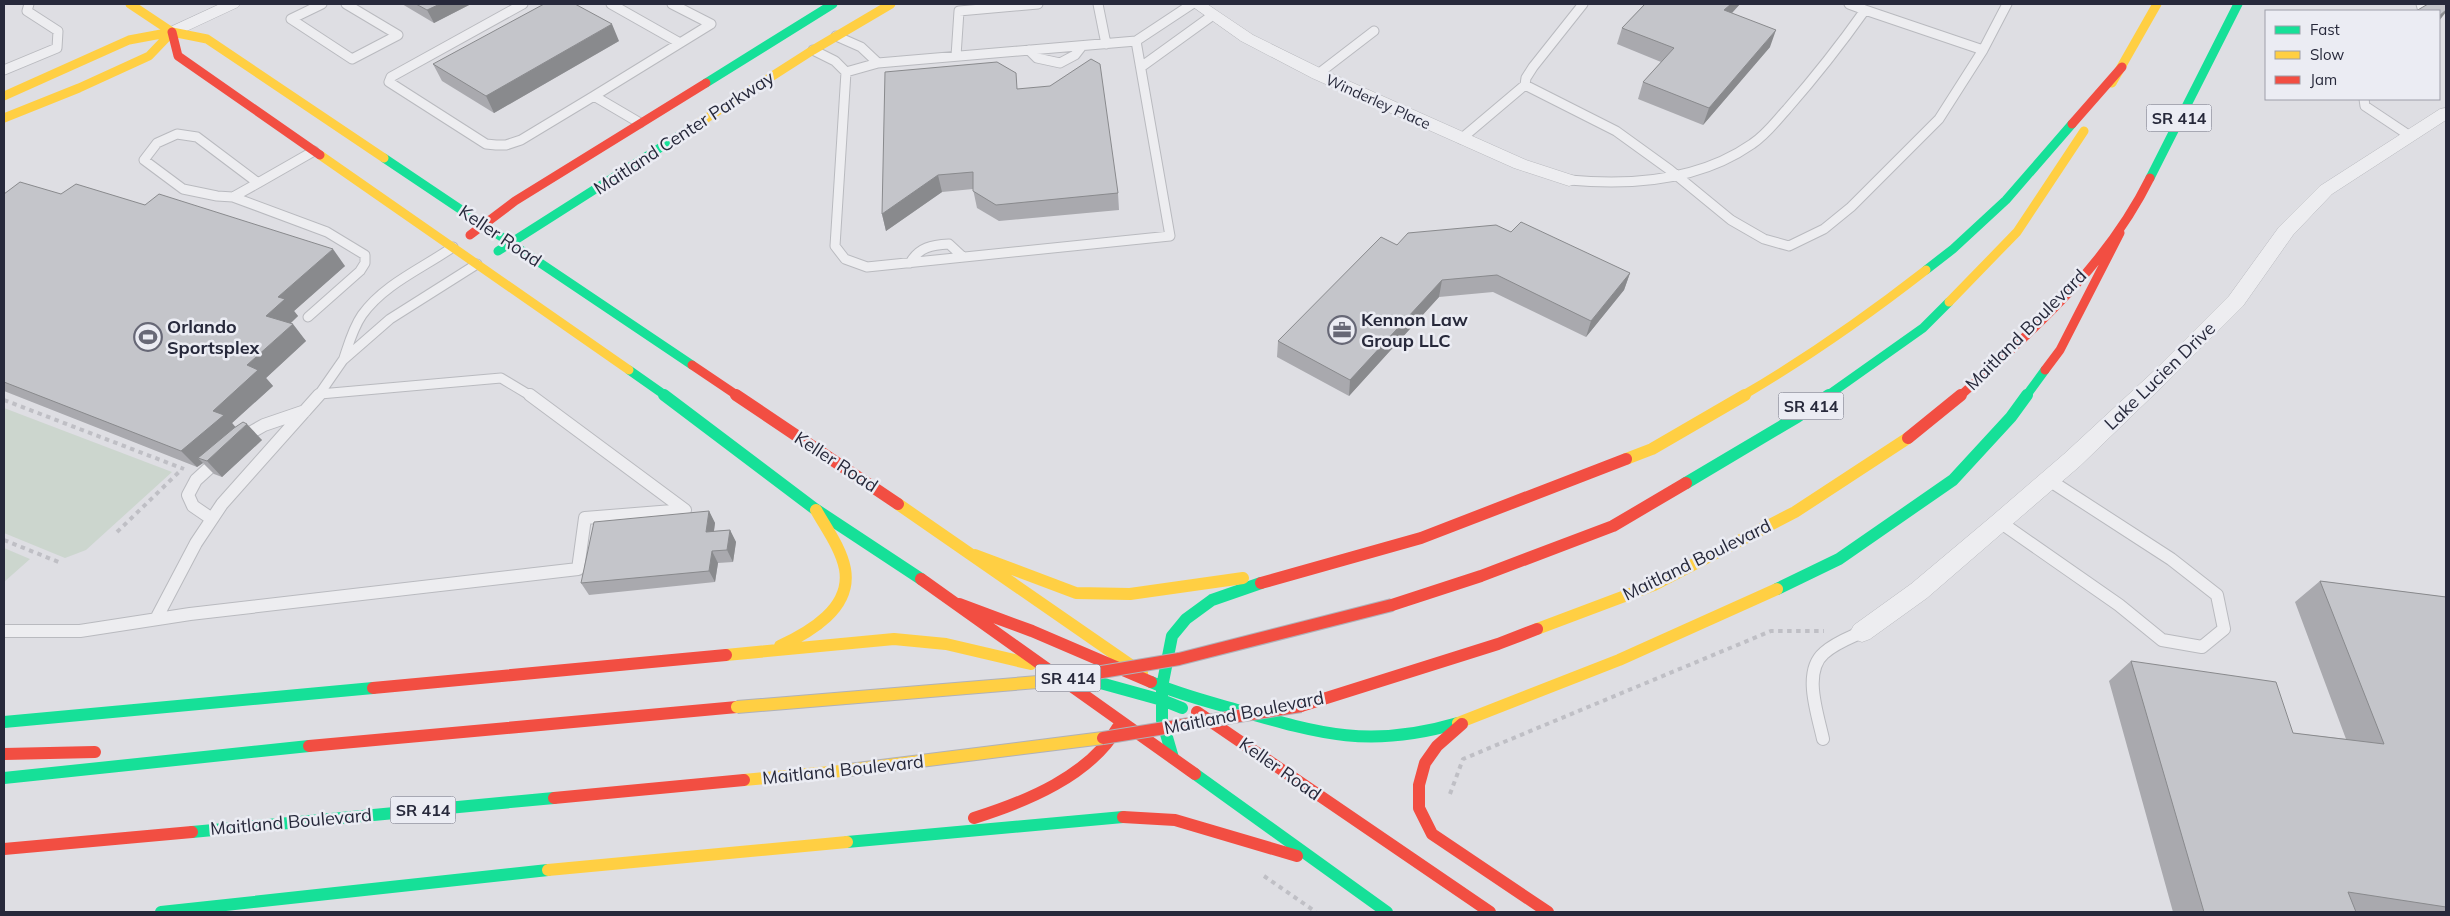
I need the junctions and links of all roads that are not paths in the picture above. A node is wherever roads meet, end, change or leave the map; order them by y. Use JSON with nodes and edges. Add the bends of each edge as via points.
{"nodes":[{"id":1,"x":29,"y":4,"type":"edge"},
{"id":2,"x":130,"y":4,"type":"edge"},
{"id":3,"x":232,"y":4,"type":"edge"},
{"id":4,"x":322,"y":4,"type":"edge"},
{"id":5,"x":346,"y":4,"type":"edge"},
{"id":6,"x":523,"y":4,"type":"edge"},
{"id":7,"x":611,"y":4,"type":"edge"},
{"id":8,"x":672,"y":4,"type":"edge"},
{"id":9,"x":833,"y":4,"type":"edge"},
{"id":10,"x":891,"y":4,"type":"edge"},
{"id":11,"x":1038,"y":4,"type":"edge"},
{"id":12,"x":1098,"y":4,"type":"edge"},
{"id":13,"x":1192,"y":4,"type":"edge"},
{"id":14,"x":1197,"y":4,"type":"edge"},
{"id":15,"x":1583,"y":4,"type":"edge"},
{"id":16,"x":1850,"y":4,"type":"edge"},
{"id":17,"x":2007,"y":4,"type":"edge"},
{"id":18,"x":2157,"y":4,"type":"edge"},
{"id":19,"x":2238,"y":4,"type":"edge"},
{"id":20,"x":1865,"y":10,"type":"junction"},
{"id":21,"x":1213,"y":15,"type":"junction"},
{"id":22,"x":1374,"y":31,"type":"dead end"},
{"id":23,"x":172,"y":32,"type":"junction"},
{"id":24,"x":809,"y":35,"type":"junction"},
{"id":25,"x":836,"y":36,"type":"junction"},
{"id":26,"x":1136,"y":41,"type":"junction"},
{"id":27,"x":680,"y":43,"type":"junction"},
{"id":28,"x":1106,"y":44,"type":"junction"},
{"id":29,"x":1082,"y":46,"type":"junction"},
{"id":30,"x":1029,"y":50,"type":"junction"},
{"id":31,"x":1984,"y":50,"type":"junction"},
{"id":32,"x":956,"y":56,"type":"junction"},
{"id":33,"x":878,"y":63,"type":"junction"},
{"id":34,"x":1141,"y":67,"type":"junction"},
{"id":35,"x":2122,"y":67,"type":"junction"},
{"id":36,"x":4,"y":70,"type":"edge"},
{"id":37,"x":846,"y":72,"type":"junction"},
{"id":38,"x":1318,"y":74,"type":"junction"},
{"id":39,"x":1525,"y":85,"type":"junction"},
{"id":40,"x":4,"y":96,"type":"edge"},
{"id":41,"x":594,"y":96,"type":"junction"},
{"id":42,"x":2364,"y":100,"type":"edge"},
{"id":43,"x":2446,"y":113,"type":"edge"},
{"id":44,"x":4,"y":118,"type":"edge"},
{"id":45,"x":640,"y":123,"type":"junction"},
{"id":46,"x":2410,"y":136,"type":"junction"},
{"id":47,"x":1461,"y":139,"type":"junction"},
{"id":48,"x":314,"y":151,"type":"junction"},
{"id":49,"x":1676,"y":176,"type":"junction"},
{"id":50,"x":1569,"y":180,"type":"joint"},
{"id":51,"x":258,"y":183,"type":"junction"},
{"id":52,"x":233,"y":197,"type":"junction"},
{"id":53,"x":483,"y":225,"type":"junction"},
{"id":54,"x":2120,"y":233,"type":"junction"},
{"id":55,"x":511,"y":244,"type":"junction"},
{"id":56,"x":453,"y":247,"type":"junction"},
{"id":57,"x":963,"y":257,"type":"junction"},
{"id":58,"x":910,"y":263,"type":"junction"},
{"id":59,"x":477,"y":264,"type":"junction"},
{"id":60,"x":308,"y":316,"type":"dead end"},
{"id":61,"x":343,"y":360,"type":"junction"},
{"id":62,"x":320,"y":394,"type":"junction"},
{"id":63,"x":306,"y":411,"type":"junction"},
{"id":64,"x":2049,"y":480,"type":"junction"},
{"id":65,"x":815,"y":509,"type":"junction"},
{"id":66,"x":212,"y":519,"type":"junction"},
{"id":67,"x":2000,"y":522,"type":"junction"},
{"id":68,"x":974,"y":556,"type":"junction"},
{"id":69,"x":1289,"y":574,"type":"junction"},
{"id":70,"x":959,"y":604,"type":"junction"},
{"id":71,"x":156,"y":619,"type":"junction"},
{"id":72,"x":4,"y":631,"type":"edge"},
{"id":73,"x":1862,"y":632,"type":"joint"},
{"id":74,"x":1096,"y":640,"type":"junction"},
{"id":75,"x":761,"y":652,"type":"junction"},
{"id":76,"x":1118,"y":668,"type":"junction"},
{"id":77,"x":1050,"y":670,"type":"junction"},
{"id":78,"x":1162,"y":687,"type":"junction"},
{"id":79,"x":1123,"y":689,"type":"junction"},
{"id":80,"x":1162,"y":700,"type":"junction"},
{"id":81,"x":1204,"y":716,"type":"junction"},
{"id":82,"x":1120,"y":720,"type":"junction"},
{"id":83,"x":1465,"y":721,"type":"junction"},
{"id":84,"x":4,"y":722,"type":"edge"},
{"id":85,"x":1823,"y":739,"type":"dead end"},
{"id":86,"x":304,"y":746,"type":"junction"},
{"id":87,"x":149,"y":750,"type":"dead end"},
{"id":88,"x":110,"y":751,"type":"dead end"},
{"id":89,"x":4,"y":754,"type":"edge"},
{"id":90,"x":1173,"y":758,"type":"junction"},
{"id":91,"x":4,"y":778,"type":"edge"},
{"id":92,"x":886,"y":838,"type":"junction"},
{"id":93,"x":4,"y":849,"type":"edge"},
{"id":94,"x":1318,"y":862,"type":"junction"},
{"id":95,"x":162,"y":912,"type":"edge"},
{"id":96,"x":1387,"y":912,"type":"edge"},
{"id":97,"x":1490,"y":912,"type":"edge"},
{"id":98,"x":1548,"y":912,"type":"edge"}],
"edges":[{"from":1,"to":36,"type":"lane","via":[[27,10],[58,31],[57,48]]},
{"from":2,"to":23,"type":"main road","name":"Keller Road"},
{"from":3,"to":23,"type":"street"},
{"from":4,"to":5,"type":"lane","via":[[290,19],[352,59],[398,35]]},
{"from":6,"to":41,"type":"lane","via":[[391,77],[389,82],[486,144],[496,146],[521,140]]},
{"from":7,"to":27,"type":"lane"},
{"from":8,"to":27,"type":"lane","via":[[711,24]]},
{"from":9,"to":24,"type":"main road","name":"Maitland Center Parkway"},
{"from":10,"to":25,"type":"main road","name":"Maitland Center Parkway"},
{"from":11,"to":32,"type":"lane","via":[[959,11]]},
{"from":12,"to":28,"type":"lane"},
{"from":13,"to":26,"type":"lane"},
{"from":14,"to":21,"type":"street","name":"Winderley Place"},
{"from":15,"to":39,"type":"lane","via":[[1533,67]]},
{"from":16,"to":20,"type":"lane"},
{"from":17,"to":31,"type":"lane"},
{"from":18,"to":35,"type":"main road","number":"SR 414"},
{"from":19,"to":54,"type":"main road","name":"Maitland Boulevard","number":"SR 414","via":[[2159,158],[2142,198]]},
{"from":20,"to":31,"type":"lane"},
{"from":20,"to":49,"type":"lane","via":[[1806,88],[1753,144],[1719,162]]},
{"from":21,"to":34,"type":"lane"},
{"from":21,"to":38,"type":"street","name":"Winderley Place","via":[[1247,38]]},
{"from":22,"to":38,"type":"lane"},
{"from":23,"to":40,"type":"main road","via":[[129,40]]},
{"from":23,"to":44,"type":"main road","via":[[149,56]]},
{"from":23,"to":48,"type":"main road","name":"Keller Road","via":[[178,56]]},
{"from":23,"to":53,"type":"main road","name":"Keller Road","via":[[207,39]]},
{"from":24,"to":25,"type":"main road","name":"Maitland Center Parkway"},
{"from":24,"to":25,"type":"main road"},
{"from":24,"to":37,"type":"lane"},
{"from":24,"to":45,"type":"main road","name":"Maitland Center Parkway"},
{"from":24,"to":55,"type":"main road","name":"Maitland Center Parkway"},
{"from":25,"to":33,"type":"lane","via":[[861,47]]},
{"from":26,"to":28,"type":"lane"},
{"from":26,"to":34,"type":"lane"},
{"from":27,"to":41,"type":"lane"},
{"from":28,"to":29,"type":"lane"},
{"from":29,"to":30,"type":"lane"},
{"from":29,"to":30,"type":"lane","via":[[1075,55],[1060,63],[1037,58]]},
{"from":30,"to":32,"type":"lane"},
{"from":31,"to":49,"type":"lane","via":[[1939,119],[1873,187],[1824,229],[1789,246],[1764,238],[1731,220]]},
{"from":32,"to":33,"type":"lane"},
{"from":33,"to":37,"type":"lane"},
{"from":34,"to":57,"type":"lane","via":[[1170,236]]},
{"from":35,"to":69,"type":"main road","via":[[2006,200],[1953,249],[1874,311],[1735,402],[1652,449],[1421,538]]},
{"from":35,"to":86,"type":"main road","number":"SR 414","bridge":true,"via":[[2071,153],[2017,232],[1923,328],[1796,416],[1614,526],[1481,576],[1392,605],[1179,659],[1050,681]]},
{"from":37,"to":58,"type":"lane","via":[[835,246],[845,259],[867,267]]},
{"from":38,"to":47,"type":"street","name":"Winderley Place"},
{"from":39,"to":47,"type":"lane"},
{"from":39,"to":49,"type":"lane","via":[[1616,131]]},
{"from":41,"to":45,"type":"lane"},
{"from":42,"to":46,"type":"lane","via":[[2365,106]]},
{"from":43,"to":46,"type":"street","name":"Lake Lucien Drive"},
{"from":45,"to":53,"type":"main road","name":"Maitland Center Parkway","via":[[515,201]]},
{"from":46,"to":64,"type":"street","name":"Lake Lucien Drive","via":[[2326,190],[2286,231],[2236,301]]},
{"from":47,"to":50,"type":"street","name":"Winderley Place"},
{"from":48,"to":51,"type":"lane"},
{"from":48,"to":56,"type":"main road","name":"Keller Road"},
{"from":49,"to":50,"type":"lane","via":[[1596,183]]},
{"from":51,"to":52,"type":"lane"},
{"from":51,"to":52,"type":"lane","via":[[192,134],[175,134],[162,139],[149,150],[144,160],[183,189]]},
{"from":52,"to":60,"type":"lane","via":[[327,232],[364,255],[365,263],[360,271]]},
{"from":53,"to":55,"type":"main road","name":"Keller Road"},
{"from":53,"to":56,"type":"main road","name":"Maitland Center Parkway"},
{"from":54,"to":83,"type":"main road","via":[[2060,350],[2011,417],[1953,480],[1839,558],[1712,621]]},
{"from":54,"to":93,"type":"main road","name":"Maitland Boulevard","number":"SR 414","bridge":true,"via":[[2061,301],[2008,354],[1918,431],[1795,512],[1654,585],[1498,644],[1301,706],[1074,743],[841,771]]},
{"from":55,"to":59,"type":"main road","name":"Maitland Center Parkway"},
{"from":55,"to":68,"type":"main road","name":"Keller Road"},
{"from":56,"to":59,"type":"main road","name":"Keller Road"},
{"from":56,"to":61,"type":"lane","via":[[388,289],[366,310],[354,330]]},
{"from":57,"to":58,"type":"lane"},
{"from":57,"to":58,"type":"lane","via":[[949,244],[929,245],[914,254]]},
{"from":59,"to":61,"type":"lane","via":[[390,319]]},
{"from":59,"to":65,"type":"main road","name":"Keller Road","via":[[690,413]]},
{"from":61,"to":62,"type":"lane"},
{"from":62,"to":63,"type":"lane"},
{"from":62,"to":71,"type":"lane","via":[[501,378],[525,391],[685,510],[585,518],[578,569]]},
{"from":63,"to":66,"type":"lane"},
{"from":63,"to":66,"type":"lane","via":[[250,432],[196,480],[188,495],[189,501]]},
{"from":64,"to":67,"type":"street","name":"Lake Lucien Drive"},
{"from":64,"to":67,"type":"lane","via":[[2171,559],[2217,595],[2224,629],[2202,647],[2162,640],[2119,605]]},
{"from":65,"to":70,"type":"main road","name":"Keller Road"},
{"from":65,"to":75,"type":"main road","via":[[842,561],[846,578],[843,592],[825,618],[795,640]]},
{"from":66,"to":71,"type":"lane"},
{"from":67,"to":73,"type":"street","name":"Lake Lucien Drive","via":[[1919,591]]},
{"from":68,"to":69,"type":"main road","via":[[1076,593],[1130,594]]},
{"from":68,"to":74,"type":"main road","name":"Keller Road"},
{"from":69,"to":78,"type":"main road","via":[[1212,600],[1186,619],[1172,636]]},
{"from":70,"to":76,"type":"main road"},
{"from":70,"to":77,"type":"main road","name":"Keller Road"},
{"from":71,"to":72,"type":"lane","via":[[80,631]]},
{"from":73,"to":85,"type":"lane","via":[[1828,650],[1819,659],[1814,672],[1814,692]]},
{"from":74,"to":76,"type":"main road"},
{"from":74,"to":78,"type":"main road","name":"Keller Road"},
{"from":75,"to":77,"type":"main road","via":[[894,639],[946,644]]},
{"from":75,"to":84,"type":"main road"},
{"from":76,"to":78,"type":"main road"},
{"from":76,"to":79,"type":"main road"},
{"from":77,"to":79,"type":"main road"},
{"from":77,"to":82,"type":"main road","name":"Keller Road"},
{"from":78,"to":80,"type":"main road"},
{"from":78,"to":81,"type":"main road","name":"Keller Road"},
{"from":78,"to":83,"type":"main road","via":[[1309,732],[1353,739],[1439,730]]},
{"from":79,"to":80,"type":"main road"},
{"from":79,"to":82,"type":"main road"},
{"from":80,"to":81,"type":"main road"},
{"from":80,"to":90,"type":"main road","via":[[1162,720]]},
{"from":81,"to":97,"type":"main road","name":"Keller Road"},
{"from":82,"to":90,"type":"main road","name":"Keller Road"},
{"from":82,"to":92,"type":"main road","via":[[1118,730],[1057,787],[1022,804]]},
{"from":83,"to":98,"type":"main road","via":[[1437,746],[1425,763],[1420,785],[1420,808],[1432,834]]},
{"from":86,"to":87,"type":"main road"},
{"from":86,"to":91,"type":"main road","number":"SR 414"},
{"from":88,"to":89,"type":"main road"},
{"from":90,"to":94,"type":"main road","name":"Keller Road"},
{"from":92,"to":94,"type":"main road","via":[[1129,816],[1175,820]]},
{"from":92,"to":95,"type":"main road"},
{"from":94,"to":96,"type":"main road","name":"Keller Road"}]}
